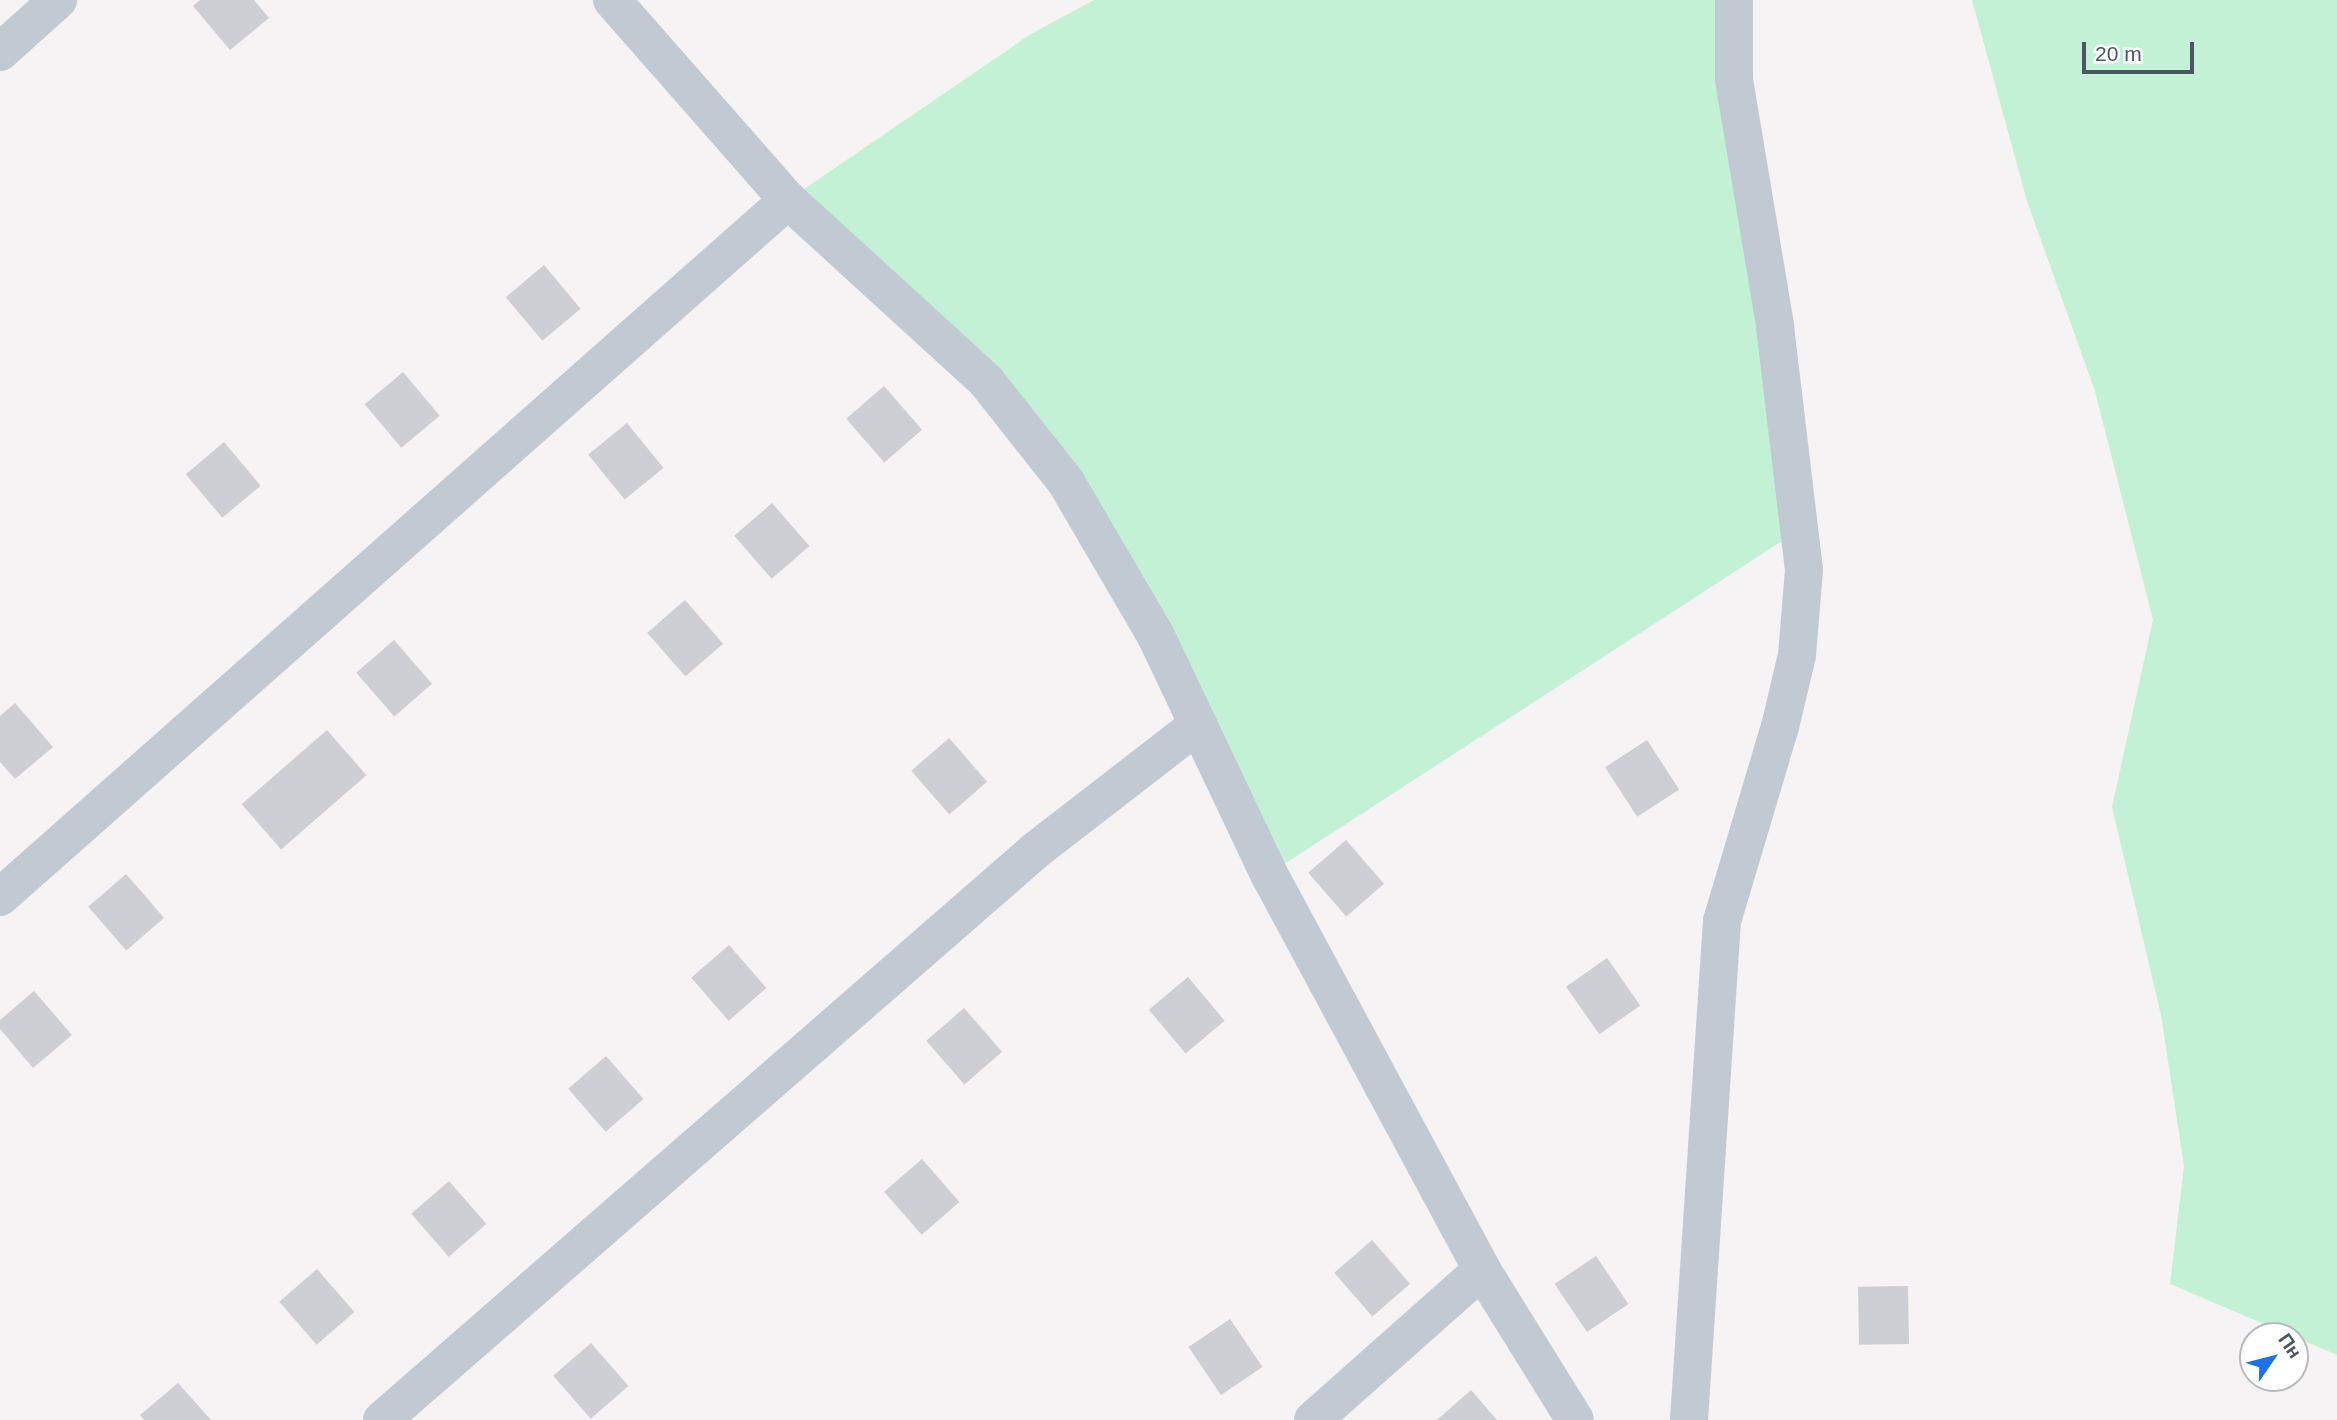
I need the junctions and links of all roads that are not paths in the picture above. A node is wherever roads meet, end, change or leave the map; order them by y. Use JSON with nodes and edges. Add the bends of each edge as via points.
{"nodes":[{"id":1,"x":58,"y":0,"type":"edge"},
{"id":2,"x":612,"y":0,"type":"edge"},
{"id":3,"x":1734,"y":0,"type":"edge"},
{"id":4,"x":0,"y":52,"type":"edge"},
{"id":5,"x":789,"y":200,"type":"junction"},
{"id":6,"x":1198,"y":725,"type":"junction"},
{"id":7,"x":0,"y":897,"type":"edge"},
{"id":8,"x":1482,"y":1270,"type":"junction"},
{"id":9,"x":382,"y":1420,"type":"edge"},
{"id":10,"x":1313,"y":1420,"type":"edge"},
{"id":11,"x":1574,"y":1420,"type":"edge"},
{"id":12,"x":1689,"y":1420,"type":"edge"}],
"edges":[{"from":1,"to":4,"type":"street"},
{"from":2,"to":5,"type":"street"},
{"from":3,"to":12,"type":"street","via":[[1734,79],[1775,325],[1804,570],[1797,655],[1723,921]]},
{"from":5,"to":6,"type":"street","via":[[986,381],[1066,482],[1156,636]]},
{"from":5,"to":7,"type":"street"},
{"from":6,"to":8,"type":"street","via":[[1269,874]]},
{"from":6,"to":9,"type":"street","via":[[1036,849]]},
{"from":8,"to":10,"type":"street"},
{"from":8,"to":11,"type":"street"}]}
